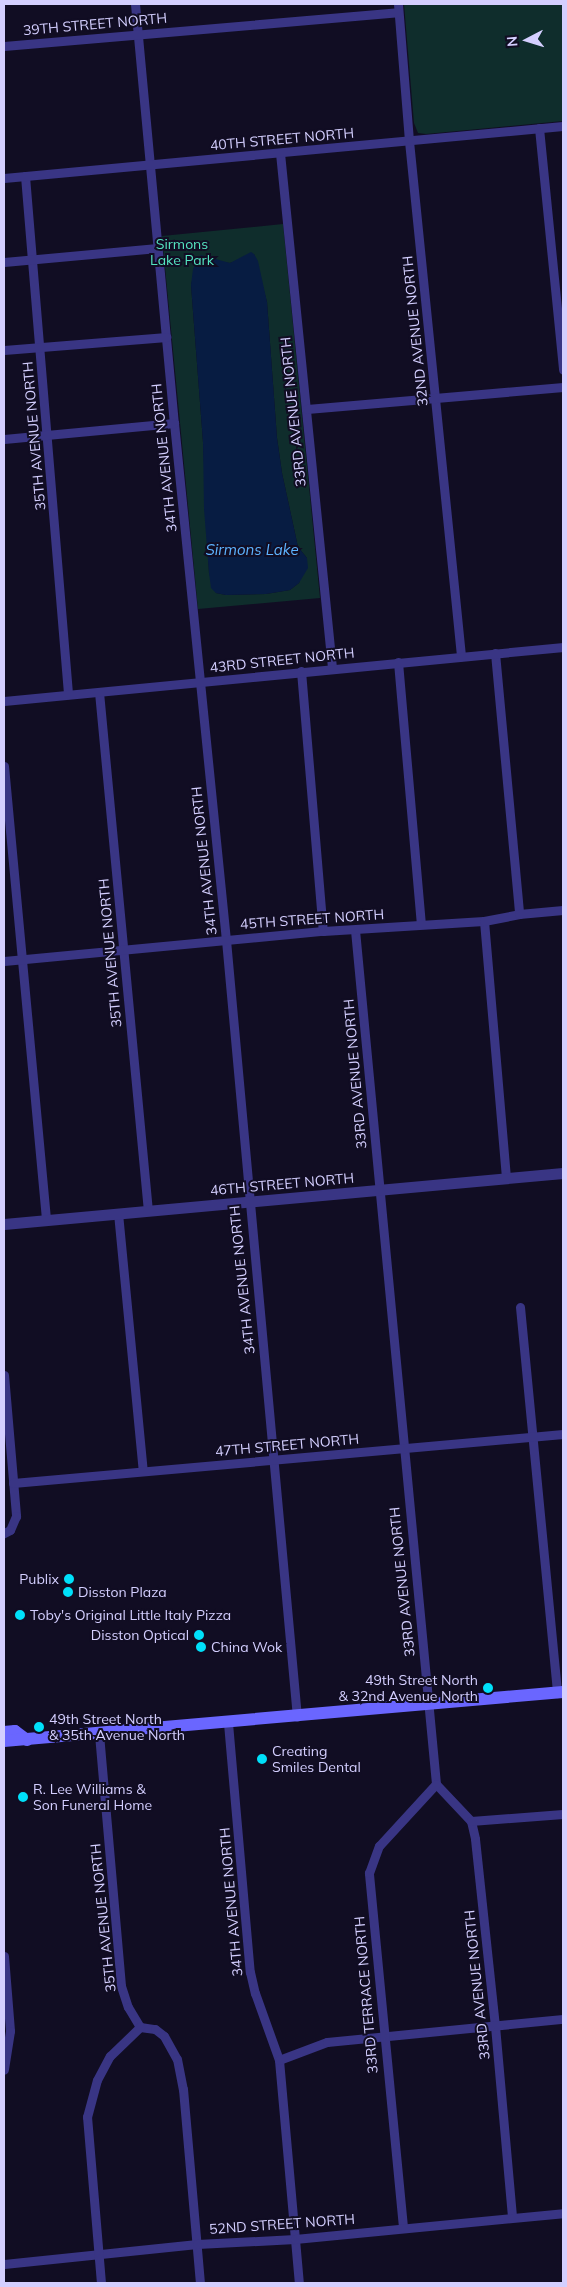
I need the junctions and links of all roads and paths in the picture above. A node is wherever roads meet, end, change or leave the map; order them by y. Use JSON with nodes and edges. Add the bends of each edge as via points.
{"nodes":[{"id":1,"x":135,"y":4,"type":"edge"},
{"id":2,"x":398,"y":8,"type":"edge"},
{"id":3,"x":138,"y":34,"type":"junction"},
{"id":4,"x":4,"y":46,"type":"edge"},
{"id":5,"x":563,"y":126,"type":"edge"},
{"id":6,"x":539,"y":128,"type":"junction"},
{"id":7,"x":409,"y":141,"type":"junction"},
{"id":8,"x":280,"y":153,"type":"junction"},
{"id":9,"x":149,"y":165,"type":"junction"},
{"id":10,"x":25,"y":176,"type":"junction"},
{"id":11,"x":4,"y":178,"type":"edge"},
{"id":12,"x":157,"y":248,"type":"junction"},
{"id":13,"x":33,"y":260,"type":"junction"},
{"id":14,"x":4,"y":262,"type":"edge"},
{"id":15,"x":166,"y":337,"type":"junction"},
{"id":16,"x":40,"y":347,"type":"junction"},
{"id":17,"x":4,"y":350,"type":"edge"},
{"id":18,"x":563,"y":370,"type":"edge"},
{"id":19,"x":563,"y":387,"type":"edge"},
{"id":20,"x":436,"y":399,"type":"junction"},
{"id":21,"x":307,"y":409,"type":"junction"},
{"id":22,"x":174,"y":422,"type":"junction"},
{"id":23,"x":48,"y":435,"type":"junction"},
{"id":24,"x":4,"y":439,"type":"edge"},
{"id":25,"x":563,"y":647,"type":"edge"},
{"id":26,"x":495,"y":653,"type":"junction"},
{"id":27,"x":461,"y":656,"type":"junction"},
{"id":28,"x":398,"y":662,"type":"junction"},
{"id":29,"x":332,"y":668,"type":"junction"},
{"id":30,"x":301,"y":671,"type":"junction"},
{"id":31,"x":201,"y":682,"type":"junction"},
{"id":32,"x":99,"y":692,"type":"junction"},
{"id":33,"x":68,"y":694,"type":"junction"},
{"id":34,"x":4,"y":701,"type":"edge"},
{"id":35,"x":4,"y":766,"type":"edge"},
{"id":36,"x":563,"y":910,"type":"edge"},
{"id":37,"x":519,"y":914,"type":"junction"},
{"id":38,"x":484,"y":921,"type":"junction"},
{"id":39,"x":421,"y":924,"type":"junction"},
{"id":40,"x":355,"y":930,"type":"junction"},
{"id":41,"x":323,"y":931,"type":"junction"},
{"id":42,"x":226,"y":940,"type":"junction"},
{"id":43,"x":123,"y":949,"type":"junction"},
{"id":44,"x":22,"y":959,"type":"junction"},
{"id":45,"x":4,"y":961,"type":"edge"},
{"id":46,"x":563,"y":1173,"type":"edge"},
{"id":47,"x":506,"y":1178,"type":"junction"},
{"id":48,"x":379,"y":1191,"type":"junction"},
{"id":49,"x":249,"y":1201,"type":"junction"},
{"id":50,"x":148,"y":1211,"type":"junction"},
{"id":51,"x":118,"y":1213,"type":"junction"},
{"id":52,"x":46,"y":1220,"type":"junction"},
{"id":53,"x":4,"y":1224,"type":"edge"},
{"id":54,"x":520,"y":1308,"type":"dead end"},
{"id":55,"x":4,"y":1375,"type":"edge"},
{"id":56,"x":6,"y":1420,"type":"edge"},
{"id":57,"x":563,"y":1434,"type":"edge"},
{"id":58,"x":533,"y":1437,"type":"junction"},
{"id":59,"x":403,"y":1448,"type":"junction"},
{"id":60,"x":274,"y":1460,"type":"junction"},
{"id":61,"x":143,"y":1471,"type":"junction"},
{"id":62,"x":13,"y":1483,"type":"junction"},
{"id":63,"x":7,"y":1532,"type":"edge"},
{"id":64,"x":560,"y":1692,"type":"edge"},
{"id":65,"x":429,"y":1704,"type":"junction"},
{"id":66,"x":297,"y":1717,"type":"junction"},
{"id":67,"x":228,"y":1723,"type":"junction"},
{"id":68,"x":4,"y":1732,"type":"edge"},
{"id":69,"x":99,"y":1734,"type":"junction"},
{"id":70,"x":27,"y":1740,"type":"junction"},
{"id":71,"x":4,"y":1741,"type":"edge"},
{"id":72,"x":4,"y":1748,"type":"edge"},
{"id":73,"x":436,"y":1784,"type":"junction"},
{"id":74,"x":563,"y":1814,"type":"edge"},
{"id":75,"x":471,"y":1821,"type":"junction"},
{"id":76,"x":4,"y":1956,"type":"edge"},
{"id":77,"x":563,"y":2019,"type":"edge"},
{"id":78,"x":495,"y":2026,"type":"junction"},
{"id":79,"x":140,"y":2027,"type":"junction"},
{"id":80,"x":384,"y":2036,"type":"junction"},
{"id":81,"x":279,"y":2060,"type":"junction"},
{"id":82,"x":4,"y":2070,"type":"edge"},
{"id":83,"x":563,"y":2213,"type":"edge"},
{"id":84,"x":512,"y":2217,"type":"junction"},
{"id":85,"x":403,"y":2227,"type":"junction"},
{"id":86,"x":295,"y":2238,"type":"junction"},
{"id":87,"x":197,"y":2244,"type":"junction"},
{"id":88,"x":98,"y":2255,"type":"junction"},
{"id":89,"x":4,"y":2264,"type":"edge"},
{"id":90,"x":101,"y":2283,"type":"edge"},
{"id":91,"x":200,"y":2283,"type":"edge"},
{"id":92,"x":299,"y":2283,"type":"edge"}],
"edges":[{"from":1,"to":3,"type":"street","name":"34TH AVENUE NORTH"},
{"from":2,"to":3,"type":"street","name":"39TH STREET NORTH"},
{"from":2,"to":7,"type":"street","name":"32ND AVENUE NORTH"},
{"from":3,"to":4,"type":"street","name":"39TH STREET NORTH"},
{"from":3,"to":9,"type":"street","name":"34TH AVENUE NORTH"},
{"from":5,"to":6,"type":"street","name":"40TH STREET NORTH"},
{"from":6,"to":7,"type":"street","name":"40TH STREET NORTH"},
{"from":6,"to":18,"type":"street"},
{"from":7,"to":8,"type":"street","name":"40TH STREET NORTH"},
{"from":7,"to":20,"type":"street","name":"32ND AVENUE NORTH"},
{"from":8,"to":9,"type":"street","name":"40TH STREET NORTH"},
{"from":8,"to":21,"type":"street","name":"33RD AVENUE NORTH"},
{"from":9,"to":10,"type":"street","name":"40TH STREET NORTH"},
{"from":9,"to":12,"type":"street","name":"34TH AVENUE NORTH"},
{"from":10,"to":11,"type":"street","name":"40TH STREET NORTH"},
{"from":10,"to":13,"type":"street","name":"35TH AVENUE NORTH"},
{"from":12,"to":13,"type":"street"},
{"from":12,"to":15,"type":"street","name":"34TH AVENUE NORTH"},
{"from":13,"to":14,"type":"street"},
{"from":13,"to":16,"type":"street","name":"35TH AVENUE NORTH"},
{"from":15,"to":16,"type":"street"},
{"from":15,"to":22,"type":"street","name":"34TH AVENUE NORTH"},
{"from":16,"to":17,"type":"street"},
{"from":16,"to":23,"type":"street","name":"35TH AVENUE NORTH"},
{"from":19,"to":20,"type":"street"},
{"from":20,"to":21,"type":"street"},
{"from":20,"to":27,"type":"street","name":"32ND AVENUE NORTH"},
{"from":21,"to":29,"type":"street","name":"33RD AVENUE NORTH"},
{"from":22,"to":23,"type":"street"},
{"from":22,"to":31,"type":"street","name":"34TH AVENUE NORTH"},
{"from":23,"to":24,"type":"street"},
{"from":23,"to":33,"type":"street","name":"35TH AVENUE NORTH"},
{"from":25,"to":26,"type":"street","name":"43RD STREET NORTH"},
{"from":26,"to":27,"type":"street","name":"43RD STREET NORTH"},
{"from":26,"to":37,"type":"street"},
{"from":27,"to":28,"type":"street","name":"43RD STREET NORTH"},
{"from":28,"to":29,"type":"street","name":"43RD STREET NORTH"},
{"from":28,"to":39,"type":"street"},
{"from":29,"to":30,"type":"street","name":"43RD STREET NORTH"},
{"from":30,"to":31,"type":"street","name":"43RD STREET NORTH"},
{"from":30,"to":41,"type":"street"},
{"from":31,"to":32,"type":"street","name":"43RD STREET NORTH"},
{"from":31,"to":42,"type":"street","name":"34TH AVENUE NORTH"},
{"from":32,"to":33,"type":"street","name":"43RD STREET NORTH"},
{"from":32,"to":43,"type":"street","name":"35TH AVENUE NORTH"},
{"from":33,"to":34,"type":"street","name":"43RD STREET NORTH"},
{"from":35,"to":44,"type":"street"},
{"from":36,"to":37,"type":"street","name":"45TH STREET NORTH"},
{"from":37,"to":38,"type":"street","name":"45TH STREET NORTH"},
{"from":38,"to":39,"type":"street","name":"45TH STREET NORTH"},
{"from":38,"to":47,"type":"street"},
{"from":39,"to":40,"type":"street","name":"45TH STREET NORTH"},
{"from":40,"to":41,"type":"street","name":"45TH STREET NORTH"},
{"from":40,"to":48,"type":"street","name":"33RD AVENUE NORTH"},
{"from":41,"to":42,"type":"street","name":"45TH STREET NORTH"},
{"from":42,"to":43,"type":"street","name":"45TH STREET NORTH"},
{"from":42,"to":49,"type":"street","name":"34TH AVENUE NORTH"},
{"from":43,"to":44,"type":"street","name":"45TH STREET NORTH"},
{"from":43,"to":50,"type":"street","name":"35TH AVENUE NORTH"},
{"from":44,"to":45,"type":"street","name":"45TH STREET NORTH"},
{"from":44,"to":52,"type":"street"},
{"from":46,"to":47,"type":"street","name":"46TH STREET NORTH"},
{"from":47,"to":48,"type":"street","name":"46TH STREET NORTH"},
{"from":48,"to":49,"type":"street","name":"46TH STREET NORTH"},
{"from":48,"to":59,"type":"street","name":"33RD AVENUE NORTH"},
{"from":49,"to":50,"type":"street","name":"46TH STREET NORTH"},
{"from":49,"to":60,"type":"street","name":"34TH AVENUE NORTH"},
{"from":50,"to":51,"type":"street","name":"46TH STREET NORTH"},
{"from":51,"to":52,"type":"street","name":"46TH STREET NORTH"},
{"from":51,"to":61,"type":"street"},
{"from":52,"to":53,"type":"street","name":"46TH STREET NORTH"},
{"from":54,"to":58,"type":"street"},
{"from":55,"to":56,"type":"street"},
{"from":56,"to":62,"type":"street"},
{"from":57,"to":58,"type":"street","name":"47TH STREET NORTH"},
{"from":58,"to":59,"type":"street","name":"47TH STREET NORTH"},
{"from":58,"to":64,"type":"street"},
{"from":59,"to":60,"type":"street","name":"47TH STREET NORTH"},
{"from":59,"to":65,"type":"street","name":"33RD AVENUE NORTH"},
{"from":60,"to":61,"type":"street","name":"47TH STREET NORTH"},
{"from":60,"to":66,"type":"street","name":"34TH AVENUE NORTH"},
{"from":61,"to":62,"type":"street","name":"47TH STREET NORTH"},
{"from":62,"to":63,"type":"street","via":[[16,1516]]},
{"from":64,"to":65,"type":"main road"},
{"from":65,"to":66,"type":"main road"},
{"from":65,"to":73,"type":"street","name":"33RD AVENUE NORTH"},
{"from":66,"to":67,"type":"main road"},
{"from":67,"to":69,"type":"main road"},
{"from":67,"to":81,"type":"street","name":"34TH AVENUE NORTH","via":[[250,1972]]},
{"from":68,"to":70,"type":"main road","via":[[15,1731]]},
{"from":69,"to":70,"type":"main road"},
{"from":69,"to":79,"type":"street","name":"35TH AVENUE NORTH","via":[[121,1986]]},
{"from":70,"to":71,"type":"main road"},
{"from":70,"to":72,"type":"main road"},
{"from":73,"to":75,"type":"street"},
{"from":73,"to":80,"type":"street","name":"33RD TERRACE NORTH","via":[[379,1846],[369,1873]]},
{"from":74,"to":75,"type":"street"},
{"from":75,"to":78,"type":"street","name":"33RD AVENUE NORTH"},
{"from":76,"to":82,"type":"street","via":[[10,2032]]},
{"from":77,"to":78,"type":"street"},
{"from":78,"to":80,"type":"street"},
{"from":78,"to":84,"type":"street","name":"33RD AVENUE NORTH"},
{"from":79,"to":87,"type":"street","via":[[156,2029],[164,2036],[177,2059],[183,2089]]},
{"from":79,"to":88,"type":"street","via":[[110,2056],[90,2102],[87,2126]]},
{"from":80,"to":81,"type":"street","via":[[327,2042]]},
{"from":80,"to":85,"type":"street","name":"33RD TERRACE NORTH"},
{"from":81,"to":86,"type":"street","name":"34TH AVENUE NORTH"},
{"from":83,"to":84,"type":"street","name":"52ND STREET NORTH"},
{"from":84,"to":85,"type":"street","name":"52ND STREET NORTH"},
{"from":85,"to":86,"type":"street","name":"52ND STREET NORTH"},
{"from":86,"to":87,"type":"street","name":"52ND STREET NORTH"},
{"from":86,"to":92,"type":"street","name":"34TH AVENUE NORTH"},
{"from":87,"to":88,"type":"street","name":"52ND STREET NORTH"},
{"from":87,"to":91,"type":"street"},
{"from":88,"to":89,"type":"street","name":"52ND STREET NORTH"},
{"from":88,"to":90,"type":"street"}]}
